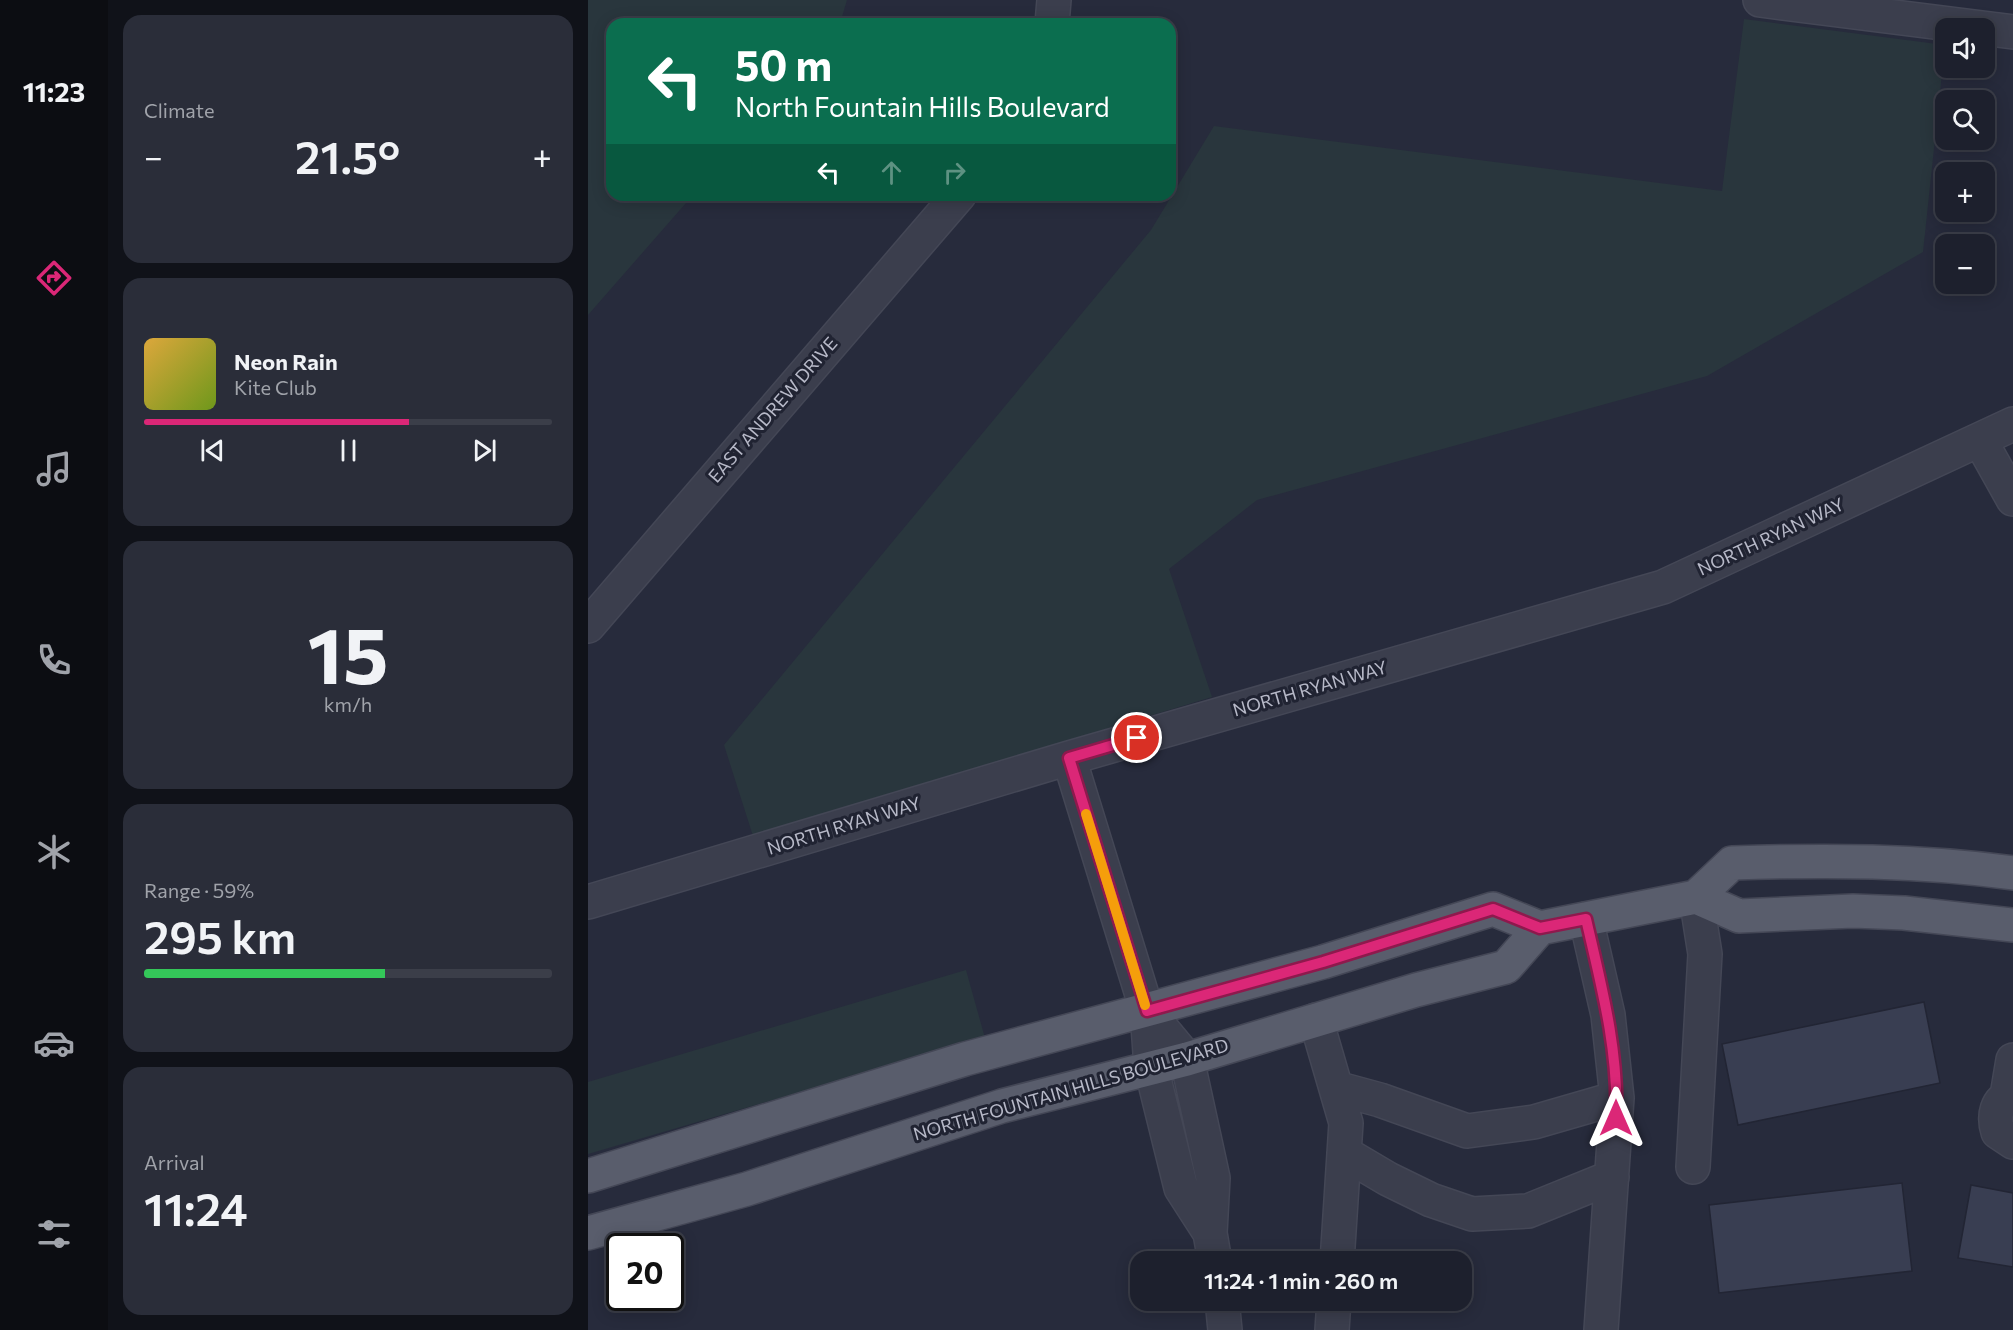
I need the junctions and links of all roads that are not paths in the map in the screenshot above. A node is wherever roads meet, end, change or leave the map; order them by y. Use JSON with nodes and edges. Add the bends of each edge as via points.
{"nodes":[{"id":1,"x":1054,"y":0,"type":"edge"},
{"id":2,"x":1760,"y":0,"type":"edge"},
{"id":3,"x":1052,"y":18,"type":"edge"},
{"id":4,"x":2013,"y":32,"type":"edge"},
{"id":5,"x":953,"y":201,"type":"edge"},
{"id":6,"x":2013,"y":424,"type":"edge"},
{"id":7,"x":1980,"y":440,"type":"junction"},
{"id":8,"x":2013,"y":499,"type":"edge"},
{"id":9,"x":588,"y":626,"type":"edge"},
{"id":10,"x":1069,"y":758,"type":"junction"},
{"id":11,"x":2013,"y":873,"type":"edge"},
{"id":12,"x":1696,"y":897,"type":"junction"},
{"id":13,"x":588,"y":902,"type":"edge"},
{"id":14,"x":1586,"y":919,"type":"junction"},
{"id":15,"x":2013,"y":925,"type":"edge"},
{"id":16,"x":1540,"y":928,"type":"junction"},
{"id":17,"x":1147,"y":1011,"type":"junction"},
{"id":18,"x":1316,"y":1020,"type":"junction"},
{"id":19,"x":1187,"y":1059,"type":"junction"},
{"id":20,"x":2013,"y":1060,"type":"edge"},
{"id":21,"x":1151,"y":1067,"type":"junction"},
{"id":22,"x":1336,"y":1088,"type":"junction"},
{"id":23,"x":2010,"y":1095,"type":"edge"},
{"id":24,"x":1617,"y":1098,"type":"junction"},
{"id":25,"x":2013,"y":1142,"type":"edge"},
{"id":26,"x":1344,"y":1153,"type":"junction"},
{"id":27,"x":1694,"y":1167,"type":"dead end"},
{"id":28,"x":588,"y":1176,"type":"edge"},
{"id":29,"x":1612,"y":1176,"type":"junction"},
{"id":30,"x":588,"y":1233,"type":"edge"},
{"id":31,"x":1213,"y":1247,"type":"edge"},
{"id":32,"x":1338,"y":1251,"type":"edge"},
{"id":33,"x":1223,"y":1311,"type":"edge"},
{"id":34,"x":1333,"y":1311,"type":"edge"},
{"id":35,"x":1226,"y":1330,"type":"edge"},
{"id":36,"x":1332,"y":1330,"type":"edge"},
{"id":37,"x":1600,"y":1330,"type":"edge"}],
"edges":[{"from":1,"to":3,"type":"street"},
{"from":2,"to":4,"type":"street"},
{"from":5,"to":9,"type":"street","name":"EAST ANDREW DRIVE"},
{"from":6,"to":7,"type":"street","name":"NORTH RYAN WAY"},
{"from":7,"to":8,"type":"street"},
{"from":7,"to":10,"type":"street","name":"NORTH RYAN WAY","via":[[1663,586]]},
{"from":10,"to":13,"type":"street","name":"NORTH RYAN WAY"},
{"from":10,"to":17,"type":"street"},
{"from":11,"to":12,"type":"main road","via":[[1932,863],[1732,863]]},
{"from":12,"to":14,"type":"main road"},
{"from":12,"to":15,"type":"main road","via":[[1739,916],[1853,911]]},
{"from":12,"to":27,"type":"street","via":[[1705,954]]},
{"from":14,"to":16,"type":"main road"},
{"from":14,"to":24,"type":"street","via":[[1608,1014]]},
{"from":16,"to":17,"type":"main road","via":[[1493,909]]},
{"from":16,"to":18,"type":"main road","name":"NORTH FOUNTAIN HILLS BOULEVARD","via":[[1506,967]]},
{"from":17,"to":19,"type":"street"},
{"from":17,"to":21,"type":"street"},
{"from":17,"to":28,"type":"main road","via":[[965,1059]]},
{"from":18,"to":19,"type":"main road","name":"NORTH FOUNTAIN HILLS BOULEVARD"},
{"from":18,"to":22,"type":"street"},
{"from":19,"to":21,"type":"main road","name":"NORTH FOUNTAIN HILLS BOULEVARD"},
{"from":19,"to":31,"type":"street","via":[[1213,1178]]},
{"from":20,"to":23,"type":"street"},
{"from":21,"to":30,"type":"main road","name":"NORTH FOUNTAIN HILLS BOULEVARD","via":[[1002,1106],[757,1185]]},
{"from":21,"to":31,"type":"street","via":[[1181,1188]]},
{"from":22,"to":24,"type":"street","via":[[1467,1131],[1534,1122]]},
{"from":22,"to":26,"type":"street","via":[[1346,1123]]},
{"from":23,"to":25,"type":"street","via":[[1997,1108],[1996,1124],[2004,1138]]},
{"from":24,"to":29,"type":"street"},
{"from":26,"to":29,"type":"street","via":[[1431,1200],[1472,1214],[1528,1212]]},
{"from":26,"to":32,"type":"street"},
{"from":29,"to":37,"type":"street"},
{"from":33,"to":35,"type":"street"},
{"from":34,"to":36,"type":"street"}]}
